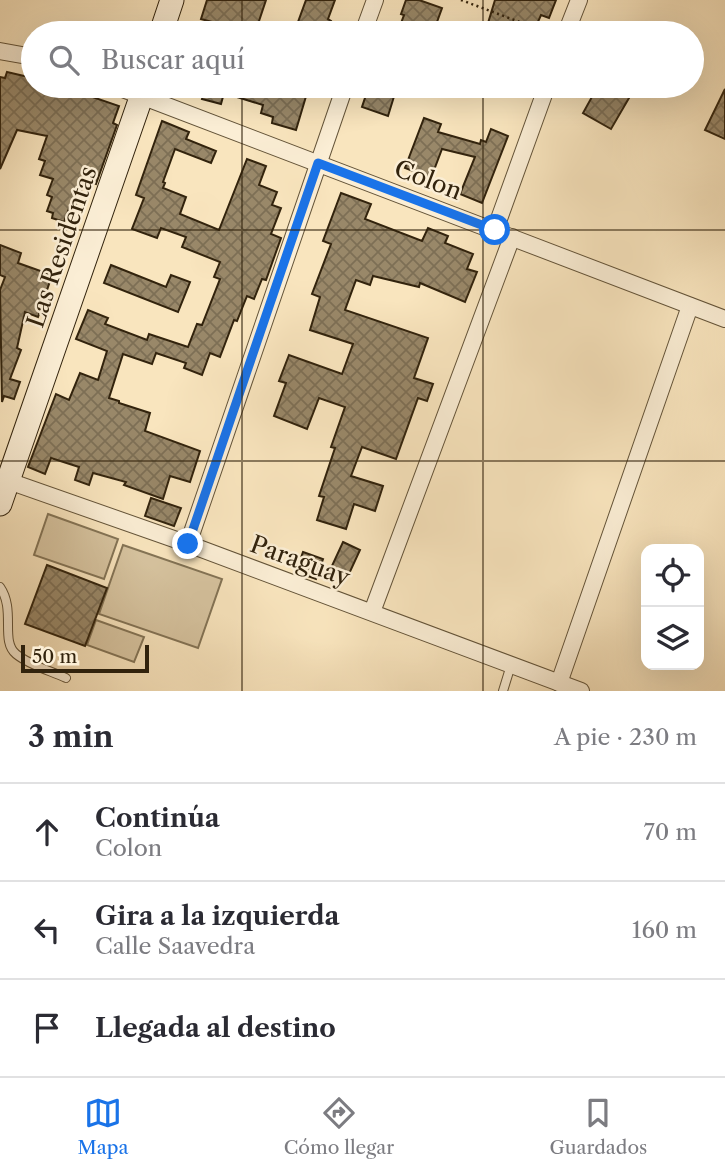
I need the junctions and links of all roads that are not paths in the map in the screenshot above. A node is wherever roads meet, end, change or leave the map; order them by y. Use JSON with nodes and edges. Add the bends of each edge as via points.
{"nodes":[{"id":1,"x":172,"y":0,"type":"edge"},
{"id":2,"x":375,"y":0,"type":"edge"},
{"id":3,"x":579,"y":0,"type":"edge"},
{"id":4,"x":165,"y":21,"type":"edge"},
{"id":5,"x":367,"y":21,"type":"edge"},
{"id":6,"x":571,"y":21,"type":"edge"},
{"id":7,"x":0,"y":51,"type":"edge"},
{"id":8,"x":21,"y":55,"type":"edge"},
{"id":9,"x":140,"y":98,"type":"edge"},
{"id":10,"x":160,"y":98,"type":"edge"},
{"id":11,"x":341,"y":98,"type":"edge"},
{"id":12,"x":543,"y":98,"type":"edge"},
{"id":13,"x":318,"y":163,"type":"junction"},
{"id":14,"x":495,"y":230,"type":"junction"},
{"id":15,"x":512,"y":237,"type":"junction"},
{"id":16,"x":690,"y":306,"type":"junction"},
{"id":17,"x":725,"y":319,"type":"edge"},
{"id":18,"x":4,"y":480,"type":"edge"},
{"id":19,"x":0,"y":504,"type":"edge"},
{"id":20,"x":188,"y":544,"type":"junction"},
{"id":21,"x":0,"y":587,"type":"edge"},
{"id":22,"x":372,"y":612,"type":"junction"},
{"id":23,"x":511,"y":664,"type":"junction"},
{"id":24,"x":66,"y":678,"type":"dead end"},
{"id":25,"x":559,"y":682,"type":"junction"},
{"id":26,"x":503,"y":691,"type":"edge"},
{"id":27,"x":582,"y":691,"type":"edge"}],
"edges":[{"from":1,"to":4,"type":"main road"},
{"from":2,"to":5,"type":"street"},
{"from":3,"to":6,"type":"street"},
{"from":7,"to":8,"type":"street"},
{"from":9,"to":18,"type":"main road","name":"Las Residentas"},
{"from":10,"to":13,"type":"street","name":"Colon"},
{"from":11,"to":13,"type":"street"},
{"from":12,"to":14,"type":"street"},
{"from":13,"to":14,"type":"street","name":"Colon"},
{"from":13,"to":20,"type":"street"},
{"from":14,"to":15,"type":"street","name":"Colon"},
{"from":15,"to":16,"type":"street","name":"Colon"},
{"from":15,"to":22,"type":"street"},
{"from":16,"to":17,"type":"street","name":"Colon"},
{"from":16,"to":25,"type":"street"},
{"from":18,"to":19,"type":"main road","name":"Las Residentas"},
{"from":18,"to":20,"type":"street","name":"Paraguay"},
{"from":20,"to":22,"type":"street","name":"Paraguay"},
{"from":21,"to":24,"type":"lane","via":[[7,597],[10,648]]},
{"from":22,"to":23,"type":"street","name":"Paraguay"},
{"from":23,"to":25,"type":"street","name":"Paraguay"},
{"from":23,"to":26,"type":"lane"},
{"from":25,"to":27,"type":"street","name":"Paraguay"}]}
